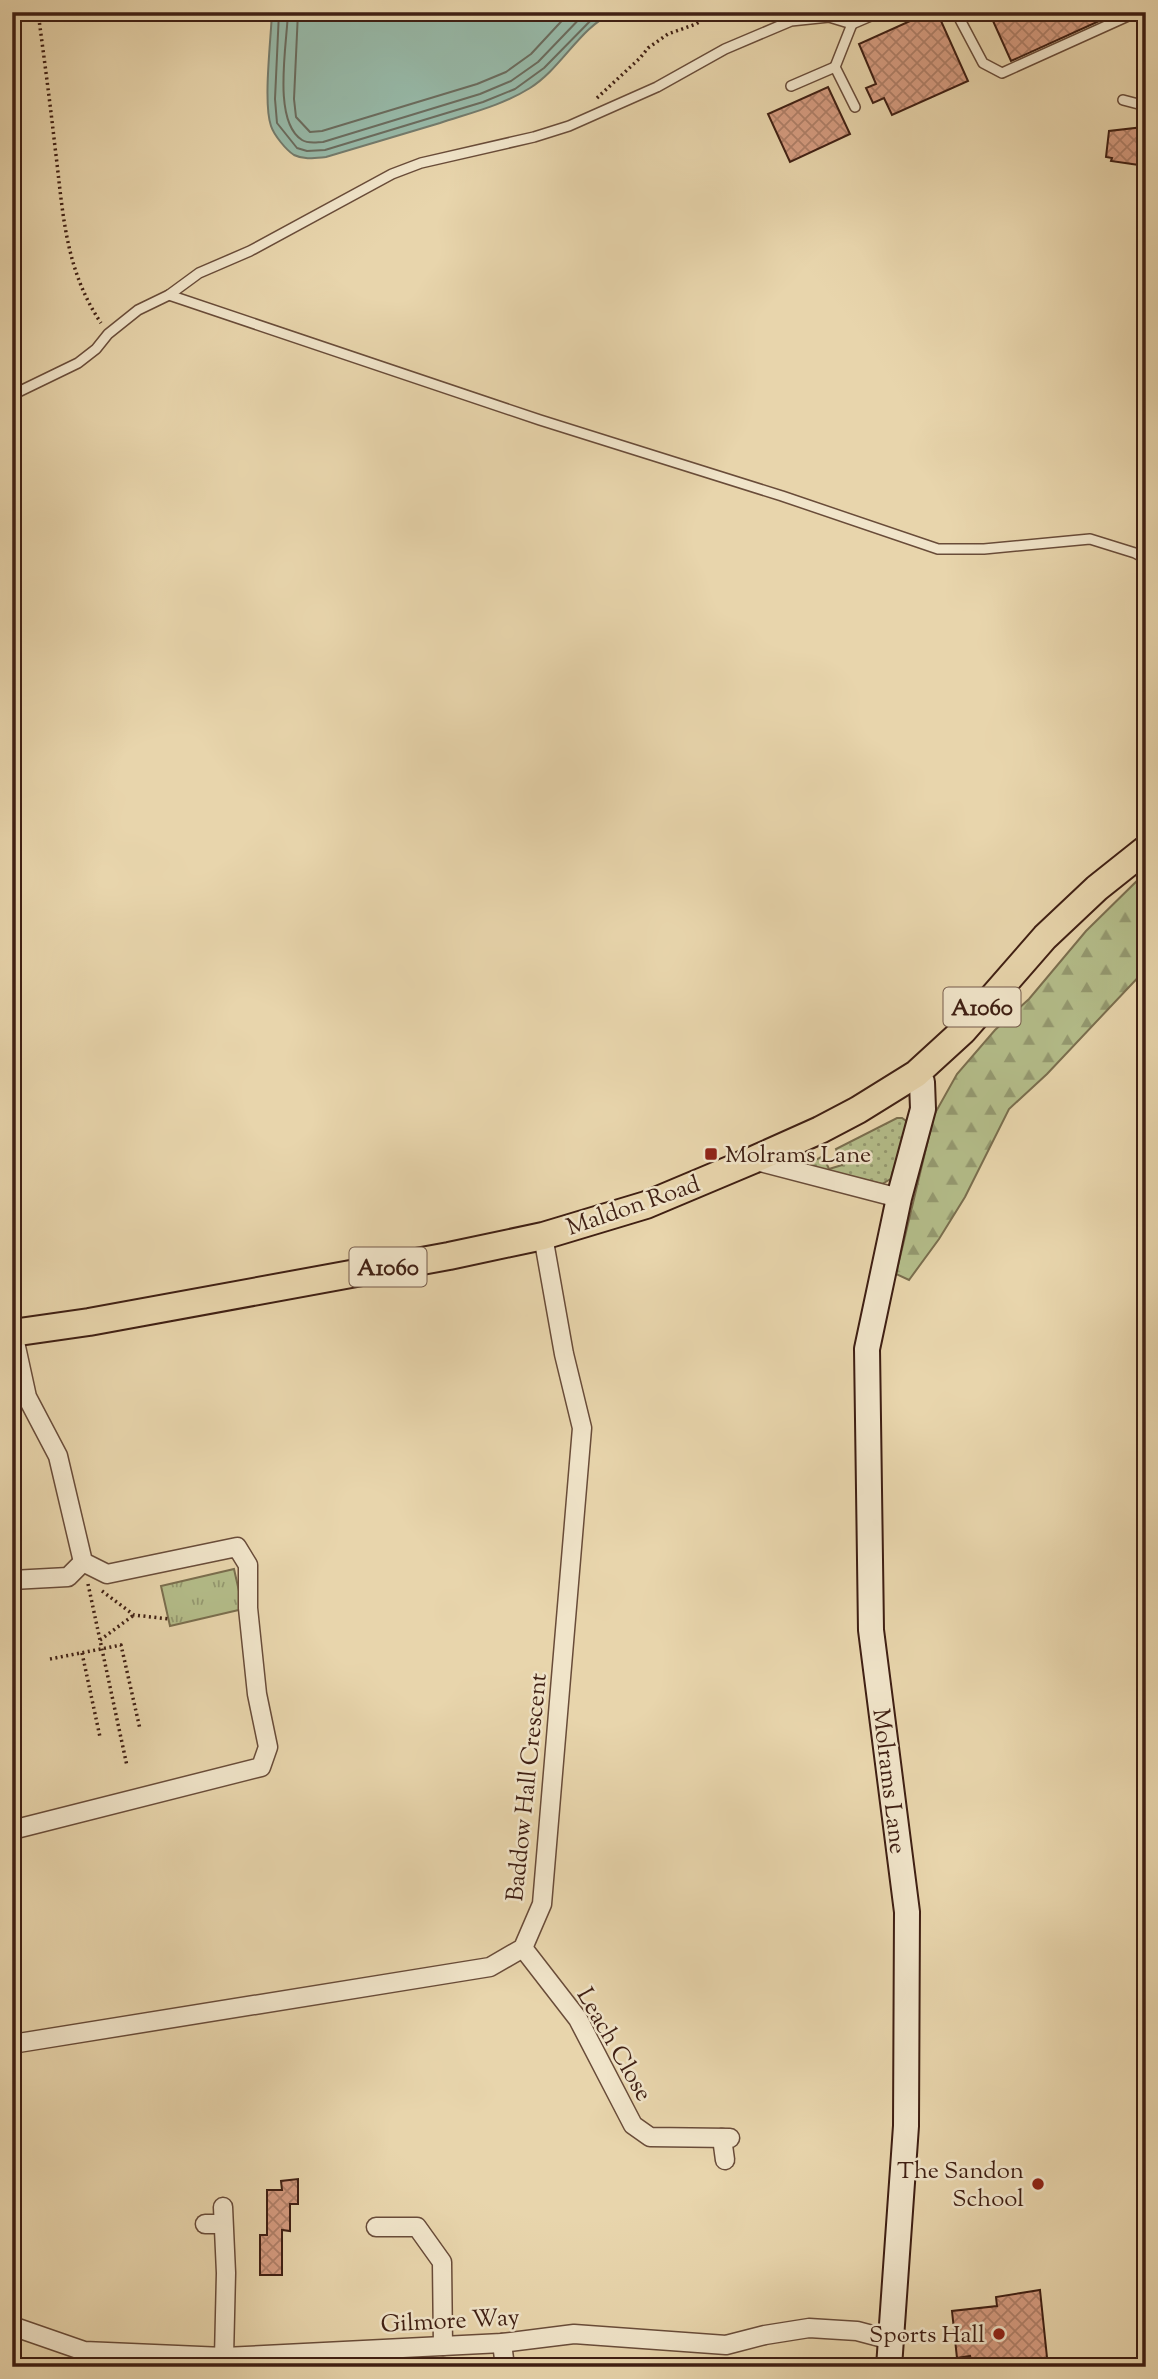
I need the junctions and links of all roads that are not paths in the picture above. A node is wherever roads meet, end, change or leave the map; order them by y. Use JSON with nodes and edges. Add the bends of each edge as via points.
{"nodes":[{"id":1,"x":880,"y":12,"type":"edge"},
{"id":2,"x":956,"y":12,"type":"edge"},
{"id":3,"x":1138,"y":12,"type":"edge"},
{"id":4,"x":1146,"y":19,"type":"edge"},
{"id":5,"x":852,"y":24,"type":"junction"},
{"id":6,"x":835,"y":67,"type":"junction"},
{"id":7,"x":791,"y":86,"type":"dead end"},
{"id":8,"x":1123,"y":100,"type":"dead end"},
{"id":9,"x":1146,"y":106,"type":"edge"},
{"id":10,"x":855,"y":107,"type":"dead end"},
{"id":11,"x":169,"y":295,"type":"junction"},
{"id":12,"x":12,"y":395,"type":"edge"},
{"id":13,"x":1146,"y":559,"type":"edge"},
{"id":14,"x":1142,"y":848,"type":"edge"},
{"id":15,"x":916,"y":1074,"type":"junction"},
{"id":16,"x":753,"y":1160,"type":"junction"},
{"id":17,"x":899,"y":1198,"type":"junction"},
{"id":18,"x":543,"y":1236,"type":"junction"},
{"id":19,"x":13,"y":1333,"type":"edge"},
{"id":20,"x":83,"y":1562,"type":"junction"},
{"id":21,"x":12,"y":1580,"type":"edge"},
{"id":22,"x":12,"y":1830,"type":"edge"},
{"id":23,"x":523,"y":1948,"type":"junction"},
{"id":24,"x":12,"y":2045,"type":"edge"},
{"id":25,"x":725,"y":2160,"type":"dead end"},
{"id":26,"x":217,"y":2218,"type":"dead end"},
{"id":27,"x":376,"y":2227,"type":"dead end"},
{"id":28,"x":12,"y":2326,"type":"edge"},
{"id":29,"x":891,"y":2340,"type":"junction"},
{"id":30,"x":502,"y":2343,"type":"junction"},
{"id":31,"x":443,"y":2346,"type":"junction"},
{"id":32,"x":224,"y":2357,"type":"junction"},
{"id":33,"x":84,"y":2359,"type":"edge"},
{"id":34,"x":505,"y":2367,"type":"edge"},
{"id":35,"x":889,"y":2367,"type":"edge"}],
"edges":[{"from":1,"to":5,"type":"lane"},
{"from":2,"to":3,"type":"lane","via":[[983,63],[1002,73]]},
{"from":3,"to":4,"type":"lane"},
{"from":5,"to":6,"type":"lane"},
{"from":5,"to":11,"type":"lane","via":[[829,17],[791,21],[569,126],[392,174],[250,251],[199,273]]},
{"from":6,"to":7,"type":"lane"},
{"from":6,"to":10,"type":"lane"},
{"from":8,"to":9,"type":"lane"},
{"from":11,"to":12,"type":"lane","via":[[138,310],[78,363]]},
{"from":11,"to":13,"type":"lane","via":[[938,549],[1090,539]]},
{"from":14,"to":15,"type":"main road","name":"Maldon Road","number":"A1060","via":[[1045,937],[963,1031]]},
{"from":15,"to":16,"type":"main road","name":"Maldon Road","number":"A1060","via":[[858,1110]]},
{"from":15,"to":17,"type":"street","name":"Molrams Lane","via":[[922,1082],[923,1109]]},
{"from":16,"to":17,"type":"street"},
{"from":16,"to":18,"type":"main road","name":"Maldon Road","number":"A1060","via":[[646,1205]]},
{"from":17,"to":29,"type":"street","name":"Molrams Lane","via":[[867,1349],[871,1629],[906,1912],[906,2126]]},
{"from":18,"to":19,"type":"main road","name":"Maldon Road","number":"A1060"},
{"from":18,"to":23,"type":"street","name":"Baddow Hall Crescent","via":[[582,1428],[542,1905]]},
{"from":19,"to":20,"type":"street","via":[[27,1397],[58,1457]]},
{"from":20,"to":21,"type":"street","via":[[68,1577]]},
{"from":20,"to":22,"type":"street","via":[[107,1574],[237,1548],[248,1564],[257,1694],[268,1747],[261,1766]]},
{"from":23,"to":24,"type":"street","via":[[490,1967]]},
{"from":23,"to":25,"type":"street","name":"Leach Close","via":[[579,2019],[633,2125],[650,2137],[726,2138]]},
{"from":26,"to":32,"type":"street","via":[[226,2273]]},
{"from":27,"to":31,"type":"street","via":[[418,2227],[442,2262]]},
{"from":28,"to":33,"type":"street","name":"Gilmore Way"},
{"from":29,"to":30,"type":"street","name":"Gilmore Way","via":[[857,2331],[809,2328],[726,2345],[574,2334]]},
{"from":29,"to":35,"type":"street","name":"Molrams Lane"},
{"from":30,"to":31,"type":"street","name":"Gilmore Way"},
{"from":30,"to":34,"type":"street"},
{"from":31,"to":32,"type":"street","name":"Gilmore Way"},
{"from":32,"to":33,"type":"street","name":"Gilmore Way"}]}
